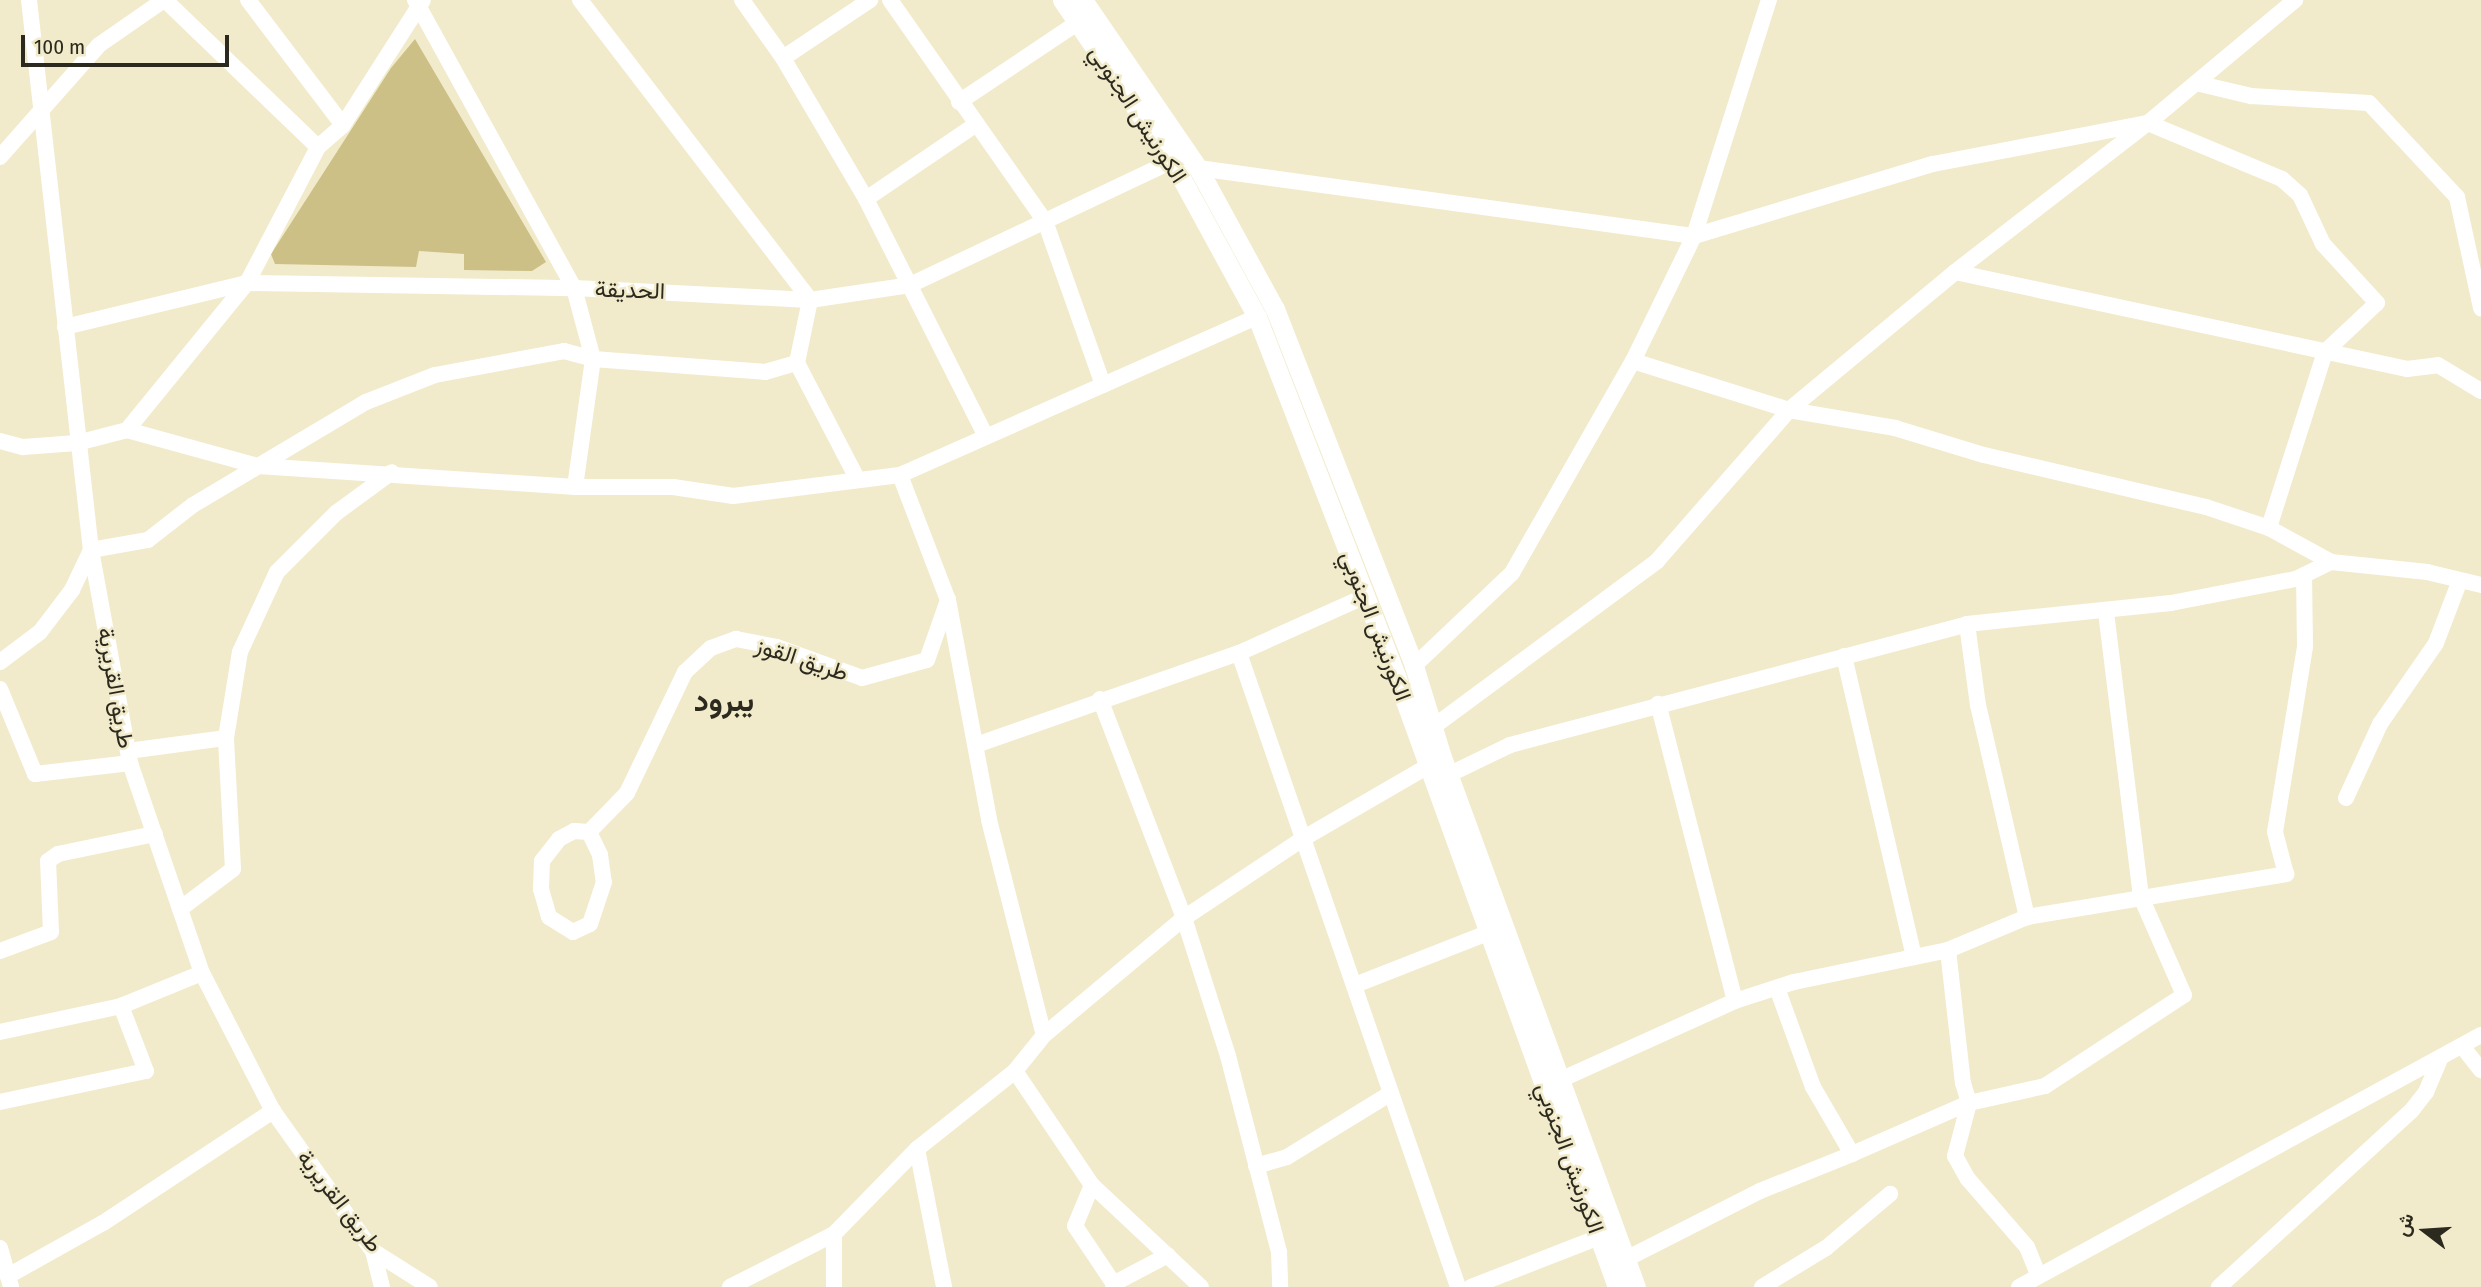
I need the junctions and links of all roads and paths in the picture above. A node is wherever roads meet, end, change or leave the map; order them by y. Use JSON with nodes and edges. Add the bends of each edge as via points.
{"nodes":[{"id":1,"x":29,"y":0,"type":"edge"},
{"id":2,"x":164,"y":0,"type":"edge"},
{"id":3,"x":248,"y":0,"type":"edge"},
{"id":4,"x":580,"y":0,"type":"edge"},
{"id":5,"x":742,"y":0,"type":"edge"},
{"id":6,"x":870,"y":0,"type":"edge"},
{"id":7,"x":890,"y":0,"type":"edge"},
{"id":8,"x":1062,"y":0,"type":"edge"},
{"id":9,"x":1083,"y":0,"type":"edge"},
{"id":10,"x":1769,"y":0,"type":"edge"},
{"id":11,"x":2295,"y":0,"type":"edge"},
{"id":12,"x":418,"y":2,"type":"edge"},
{"id":13,"x":1077,"y":23,"type":"junction"},
{"id":14,"x":783,"y":58,"type":"junction"},
{"id":15,"x":2196,"y":83,"type":"junction"},
{"id":16,"x":959,"y":102,"type":"junction"},
{"id":17,"x":41,"y":109,"type":"junction"},
{"id":18,"x":2148,"y":123,"type":"junction"},
{"id":19,"x":343,"y":125,"type":"junction"},
{"id":20,"x":975,"y":125,"type":"junction"},
{"id":21,"x":318,"y":147,"type":"junction"},
{"id":22,"x":0,"y":157,"type":"edge"},
{"id":23,"x":1172,"y":160,"type":"junction"},
{"id":24,"x":1198,"y":168,"type":"junction"},
{"id":25,"x":866,"y":198,"type":"junction"},
{"id":26,"x":1045,"y":221,"type":"junction"},
{"id":27,"x":1694,"y":236,"type":"junction"},
{"id":28,"x":1955,"y":272,"type":"junction"},
{"id":29,"x":247,"y":283,"type":"junction"},
{"id":30,"x":910,"y":285,"type":"junction"},
{"id":31,"x":574,"y":288,"type":"junction"},
{"id":32,"x":810,"y":300,"type":"junction"},
{"id":33,"x":2481,"y":308,"type":"edge"},
{"id":34,"x":1256,"y":317,"type":"junction"},
{"id":35,"x":65,"y":327,"type":"junction"},
{"id":36,"x":2325,"y":352,"type":"junction"},
{"id":37,"x":593,"y":359,"type":"junction"},
{"id":38,"x":1633,"y":361,"type":"junction"},
{"id":39,"x":797,"y":363,"type":"junction"},
{"id":40,"x":1103,"y":385,"type":"junction"},
{"id":41,"x":2481,"y":391,"type":"edge"},
{"id":42,"x":1789,"y":411,"type":"junction"},
{"id":43,"x":127,"y":430,"type":"junction"},
{"id":44,"x":985,"y":435,"type":"junction"},
{"id":45,"x":0,"y":441,"type":"edge"},
{"id":46,"x":77,"y":443,"type":"junction"},
{"id":47,"x":258,"y":466,"type":"junction"},
{"id":48,"x":392,"y":472,"type":"junction"},
{"id":49,"x":900,"y":475,"type":"junction"},
{"id":50,"x":858,"y":480,"type":"junction"},
{"id":51,"x":575,"y":487,"type":"junction"},
{"id":52,"x":2269,"y":528,"type":"junction"},
{"id":53,"x":91,"y":550,"type":"junction"},
{"id":54,"x":2331,"y":562,"type":"junction"},
{"id":55,"x":2304,"y":575,"type":"junction"},
{"id":56,"x":2460,"y":580,"type":"junction"},
{"id":57,"x":2481,"y":585,"type":"edge"},
{"id":58,"x":1366,"y":596,"type":"junction"},
{"id":59,"x":948,"y":600,"type":"junction"},
{"id":60,"x":2106,"y":610,"type":"junction"},
{"id":61,"x":1967,"y":624,"type":"junction"},
{"id":62,"x":1239,"y":653,"type":"junction"},
{"id":63,"x":1844,"y":656,"type":"junction"},
{"id":64,"x":0,"y":662,"type":"edge"},
{"id":65,"x":1414,"y":666,"type":"junction"},
{"id":66,"x":0,"y":688,"type":"edge"},
{"id":67,"x":1100,"y":699,"type":"junction"},
{"id":68,"x":1658,"y":704,"type":"junction"},
{"id":69,"x":1433,"y":727,"type":"junction"},
{"id":70,"x":226,"y":738,"type":"junction"},
{"id":71,"x":976,"y":745,"type":"junction"},
{"id":72,"x":129,"y":757,"type":"junction"},
{"id":73,"x":1439,"y":767,"type":"junction"},
{"id":74,"x":2346,"y":798,"type":"dead end"},
{"id":75,"x":589,"y":832,"type":"junction"},
{"id":76,"x":155,"y":834,"type":"junction"},
{"id":77,"x":1304,"y":838,"type":"junction"},
{"id":78,"x":2141,"y":897,"type":"junction"},
{"id":79,"x":180,"y":909,"type":"junction"},
{"id":80,"x":2027,"y":917,"type":"junction"},
{"id":81,"x":1184,"y":918,"type":"junction"},
{"id":82,"x":1488,"y":933,"type":"junction"},
{"id":83,"x":1948,"y":950,"type":"junction"},
{"id":84,"x":0,"y":951,"type":"edge"},
{"id":85,"x":1914,"y":957,"type":"junction"},
{"id":86,"x":202,"y":973,"type":"junction"},
{"id":87,"x":1355,"y":985,"type":"junction"},
{"id":88,"x":1777,"y":988,"type":"junction"},
{"id":89,"x":1735,"y":1001,"type":"junction"},
{"id":90,"x":121,"y":1006,"type":"junction"},
{"id":91,"x":0,"y":1032,"type":"edge"},
{"id":92,"x":1044,"y":1035,"type":"junction"},
{"id":93,"x":2481,"y":1035,"type":"edge"},
{"id":94,"x":2462,"y":1045,"type":"junction"},
{"id":95,"x":2441,"y":1057,"type":"junction"},
{"id":96,"x":2481,"y":1070,"type":"edge"},
{"id":97,"x":1015,"y":1071,"type":"junction"},
{"id":98,"x":1560,"y":1080,"type":"junction"},
{"id":99,"x":1391,"y":1093,"type":"junction"},
{"id":100,"x":0,"y":1102,"type":"edge"},
{"id":101,"x":1969,"y":1103,"type":"junction"},
{"id":102,"x":273,"y":1111,"type":"junction"},
{"id":103,"x":917,"y":1149,"type":"junction"},
{"id":104,"x":1852,"y":1154,"type":"junction"},
{"id":105,"x":1256,"y":1167,"type":"junction"},
{"id":106,"x":1092,"y":1185,"type":"junction"},
{"id":107,"x":1889,"y":1194,"type":"dead end"},
{"id":108,"x":834,"y":1234,"type":"junction"},
{"id":109,"x":1599,"y":1237,"type":"junction"},
{"id":110,"x":0,"y":1248,"type":"edge"},
{"id":111,"x":373,"y":1251,"type":"junction"},
{"id":112,"x":1168,"y":1255,"type":"junction"},
{"id":113,"x":1626,"y":1259,"type":"junction"},
{"id":114,"x":2039,"y":1276,"type":"junction"},
{"id":115,"x":9,"y":1282,"type":"edge"},
{"id":116,"x":1114,"y":1285,"type":"edge"},
{"id":117,"x":382,"y":1287,"type":"edge"},
{"id":118,"x":430,"y":1287,"type":"edge"},
{"id":119,"x":730,"y":1287,"type":"edge"},
{"id":120,"x":834,"y":1287,"type":"edge"},
{"id":121,"x":944,"y":1287,"type":"edge"},
{"id":122,"x":1201,"y":1287,"type":"edge"},
{"id":123,"x":1280,"y":1287,"type":"edge"},
{"id":124,"x":1458,"y":1287,"type":"edge"},
{"id":125,"x":1471,"y":1287,"type":"edge"},
{"id":126,"x":1616,"y":1287,"type":"edge"},
{"id":127,"x":1636,"y":1287,"type":"edge"},
{"id":128,"x":1762,"y":1287,"type":"edge"},
{"id":129,"x":2019,"y":1287,"type":"edge"},
{"id":130,"x":2219,"y":1287,"type":"edge"}],
"edges":[{"from":1,"to":17,"type":"street","name":"طريق القريرية"},
{"from":2,"to":17,"type":"street","via":[[99,45]]},
{"from":2,"to":21,"type":"street"},
{"from":3,"to":19,"type":"street"},
{"from":4,"to":32,"type":"street"},
{"from":5,"to":14,"type":"street"},
{"from":6,"to":14,"type":"street"},
{"from":7,"to":16,"type":"street"},
{"from":8,"to":13,"type":"main road","name":"الكورنيش الجنوبي"},
{"from":9,"to":24,"type":"main road","name":"الكورنيش الجنوبي"},
{"from":10,"to":27,"type":"street"},
{"from":11,"to":15,"type":"street"},
{"from":12,"to":19,"type":"street"},
{"from":12,"to":31,"type":"street"},
{"from":13,"to":16,"type":"street"},
{"from":13,"to":23,"type":"main road","name":"الكورنيش الجنوبي"},
{"from":14,"to":25,"type":"street"},
{"from":15,"to":18,"type":"street"},
{"from":15,"to":33,"type":"street","via":[[2252,96],[2370,103],[2457,197]]},
{"from":16,"to":20,"type":"street"},
{"from":17,"to":22,"type":"street"},
{"from":17,"to":35,"type":"street","name":"طريق القريرية"},
{"from":18,"to":27,"type":"street","via":[[1933,164]]},
{"from":18,"to":28,"type":"street"},
{"from":18,"to":36,"type":"street","via":[[2282,179],[2300,195],[2323,244],[2377,303]]},
{"from":19,"to":21,"type":"street"},
{"from":20,"to":25,"type":"street"},
{"from":20,"to":26,"type":"street"},
{"from":21,"to":29,"type":"street"},
{"from":23,"to":26,"type":"street","name":"الحديقة"},
{"from":23,"to":34,"type":"main road","name":"الكورنيش الجنوبي"},
{"from":24,"to":27,"type":"street"},
{"from":24,"to":65,"type":"main road","name":"الكورنيش الجنوبي","via":[[1275,309]]},
{"from":25,"to":30,"type":"street"},
{"from":26,"to":30,"type":"street","name":"الحديقة"},
{"from":26,"to":40,"type":"street"},
{"from":27,"to":38,"type":"street"},
{"from":28,"to":36,"type":"street"},
{"from":28,"to":42,"type":"street"},
{"from":29,"to":31,"type":"street","name":"الحديقة"},
{"from":29,"to":35,"type":"street","name":"الحديقة"},
{"from":29,"to":43,"type":"street"},
{"from":30,"to":32,"type":"street","name":"الحديقة"},
{"from":30,"to":44,"type":"street"},
{"from":31,"to":32,"type":"street","name":"الحديقة"},
{"from":31,"to":37,"type":"street"},
{"from":32,"to":39,"type":"street"},
{"from":34,"to":40,"type":"street"},
{"from":34,"to":58,"type":"main road","name":"الكورنيش الجنوبي"},
{"from":35,"to":46,"type":"street","name":"طريق القريرية"},
{"from":36,"to":41,"type":"street","via":[[2407,369],[2438,365]]},
{"from":36,"to":52,"type":"street"},
{"from":37,"to":39,"type":"street","via":[[765,372]]},
{"from":37,"to":47,"type":"street","via":[[564,351],[435,375],[366,402]]},
{"from":37,"to":51,"type":"street"},
{"from":38,"to":42,"type":"street"},
{"from":38,"to":65,"type":"street","via":[[1512,573]]},
{"from":39,"to":50,"type":"street"},
{"from":40,"to":44,"type":"street"},
{"from":42,"to":52,"type":"street","via":[[1895,428]]},
{"from":42,"to":69,"type":"street","via":[[1657,561]]},
{"from":43,"to":46,"type":"street"},
{"from":43,"to":47,"type":"street"},
{"from":44,"to":49,"type":"street"},
{"from":45,"to":46,"type":"street","via":[[23,447]]},
{"from":46,"to":53,"type":"street","name":"طريق القريرية"},
{"from":47,"to":48,"type":"street"},
{"from":47,"to":53,"type":"street","via":[[148,540]]},
{"from":48,"to":51,"type":"street"},
{"from":48,"to":70,"type":"street","via":[[336,513],[277,572],[240,652]]},
{"from":49,"to":50,"type":"street"},
{"from":49,"to":59,"type":"street"},
{"from":50,"to":51,"type":"street","via":[[733,496],[673,487]]},
{"from":52,"to":54,"type":"street"},
{"from":53,"to":64,"type":"street","via":[[72,590],[40,632]]},
{"from":53,"to":72,"type":"street","name":"طريق القريرية"},
{"from":54,"to":55,"type":"street"},
{"from":54,"to":56,"type":"street"},
{"from":55,"to":60,"type":"street","via":[[2171,603]]},
{"from":55,"to":78,"type":"street","via":[[2305,646],[2275,832],[2286,874]]},
{"from":56,"to":57,"type":"street"},
{"from":56,"to":74,"type":"street","via":[[2436,643],[2380,724]]},
{"from":58,"to":62,"type":"street"},
{"from":58,"to":73,"type":"main road","name":"الكورنيش الجنوبي"},
{"from":59,"to":71,"type":"street"},
{"from":59,"to":75,"type":"street","name":"طريق القوز","via":[[927,660],[862,678],[777,647],[736,639],[711,648],[685,672],[627,793]]},
{"from":60,"to":61,"type":"street"},
{"from":60,"to":78,"type":"street"},
{"from":61,"to":63,"type":"street"},
{"from":61,"to":80,"type":"street","via":[[1978,705]]},
{"from":62,"to":67,"type":"street"},
{"from":62,"to":77,"type":"street"},
{"from":63,"to":68,"type":"street"},
{"from":63,"to":85,"type":"street"},
{"from":65,"to":69,"type":"main road","name":"الكورنيش الجنوبي"},
{"from":66,"to":72,"type":"street","via":[[34,774]]},
{"from":67,"to":71,"type":"street"},
{"from":67,"to":81,"type":"street"},
{"from":68,"to":73,"type":"street"},
{"from":68,"to":89,"type":"street"},
{"from":69,"to":73,"type":"main road","name":"الكورنيش الجنوبي"},
{"from":70,"to":72,"type":"street"},
{"from":70,"to":79,"type":"street","via":[[233,869]]},
{"from":71,"to":92,"type":"street","via":[[989,820]]},
{"from":72,"to":76,"type":"street","name":"طريق القريرية"},
{"from":73,"to":77,"type":"street"},
{"from":73,"to":82,"type":"main road","name":"الكورنيش الجنوبي"},
{"from":73,"to":98,"type":"main road","name":"الكورنيش الجنوبي"},
{"from":75,"to":75,"type":"street","name":"طريق القوز","via":[[574,831],[559,839],[542,861],[541,889],[550,917],[573,932],[590,924],[604,882],[600,855]]},
{"from":76,"to":79,"type":"street","name":"طريق القريرية"},
{"from":76,"to":84,"type":"street","via":[[58,854],[48,861],[51,932]]},
{"from":77,"to":81,"type":"street"},
{"from":77,"to":87,"type":"street"},
{"from":78,"to":80,"type":"street"},
{"from":78,"to":101,"type":"street","via":[[2183,995],[2045,1086]]},
{"from":79,"to":86,"type":"street","name":"طريق القريرية"},
{"from":80,"to":83,"type":"street"},
{"from":81,"to":92,"type":"street"},
{"from":81,"to":105,"type":"street"},
{"from":82,"to":87,"type":"street"},
{"from":82,"to":109,"type":"main road","name":"الكورنيش الجنوبي"},
{"from":83,"to":85,"type":"street"},
{"from":83,"to":101,"type":"street"},
{"from":85,"to":88,"type":"street"},
{"from":86,"to":90,"type":"street"},
{"from":86,"to":102,"type":"street","name":"طريق القريرية"},
{"from":87,"to":99,"type":"street"},
{"from":88,"to":89,"type":"street"},
{"from":88,"to":104,"type":"street","via":[[1813,1087]]},
{"from":89,"to":98,"type":"street"},
{"from":90,"to":91,"type":"street"},
{"from":90,"to":100,"type":"street","via":[[146,1072]]},
{"from":92,"to":97,"type":"street"},
{"from":93,"to":94,"type":"street"},
{"from":94,"to":95,"type":"street"},
{"from":94,"to":96,"type":"street"},
{"from":95,"to":114,"type":"street"},
{"from":95,"to":130,"type":"street","via":[[2426,1092],[2412,1110]]},
{"from":97,"to":103,"type":"street"},
{"from":97,"to":106,"type":"street"},
{"from":98,"to":113,"type":"main road","name":"الكورنيش الجنوبي"},
{"from":99,"to":105,"type":"street","via":[[1287,1157]]},
{"from":99,"to":124,"type":"street"},
{"from":101,"to":104,"type":"street"},
{"from":101,"to":114,"type":"street","via":[[1955,1156],[1968,1179],[2027,1247]]},
{"from":102,"to":111,"type":"street","name":"طريق القريرية"},
{"from":102,"to":115,"type":"street"},
{"from":103,"to":108,"type":"street"},
{"from":103,"to":121,"type":"street"},
{"from":104,"to":113,"type":"street","via":[[1760,1191]]},
{"from":105,"to":123,"type":"street","via":[[1279,1252]]},
{"from":106,"to":112,"type":"street"},
{"from":106,"to":116,"type":"street","via":[[1075,1226]]},
{"from":107,"to":128,"type":"street","via":[[1826,1248]]},
{"from":108,"to":119,"type":"street"},
{"from":108,"to":120,"type":"street"},
{"from":109,"to":125,"type":"street"},
{"from":109,"to":126,"type":"main road","name":"الكورنيش الجنوبي"},
{"from":110,"to":115,"type":"street"},
{"from":111,"to":117,"type":"street"},
{"from":111,"to":118,"type":"street","name":"طريق القريرية"},
{"from":112,"to":116,"type":"street"},
{"from":112,"to":122,"type":"street"},
{"from":113,"to":127,"type":"main road","name":"الكورنيش الجنوبي"},
{"from":114,"to":129,"type":"street"}]}
